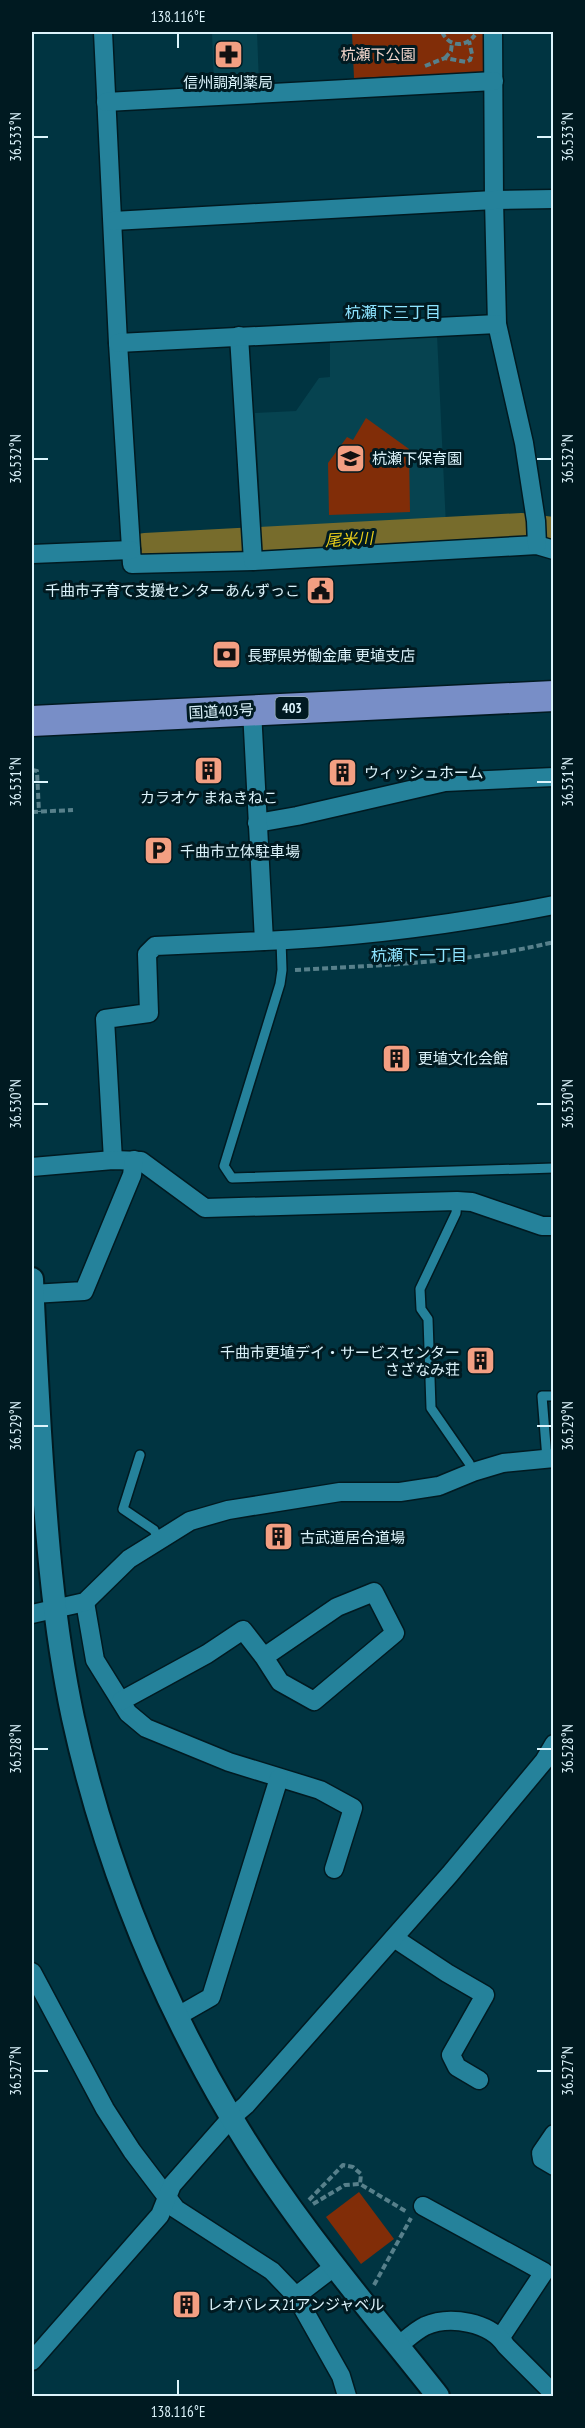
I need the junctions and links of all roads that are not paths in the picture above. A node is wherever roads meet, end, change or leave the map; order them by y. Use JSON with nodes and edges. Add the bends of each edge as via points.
{"nodes":[{"id":1,"x":103,"y":32,"type":"edge"},
{"id":2,"x":493,"y":32,"type":"edge"},
{"id":3,"x":494,"y":81,"type":"junction"},
{"id":4,"x":106,"y":102,"type":"junction"},
{"id":5,"x":494,"y":200,"type":"junction"},
{"id":6,"x":554,"y":200,"type":"edge"},
{"id":7,"x":113,"y":221,"type":"junction"},
{"id":8,"x":497,"y":324,"type":"junction"},
{"id":9,"x":239,"y":336,"type":"junction"},
{"id":10,"x":118,"y":343,"type":"junction"},
{"id":11,"x":542,"y":545,"type":"edge"},
{"id":12,"x":130,"y":550,"type":"junction"},
{"id":13,"x":253,"y":550,"type":"junction"},
{"id":14,"x":32,"y":554,"type":"edge"},
{"id":15,"x":554,"y":696,"type":"edge"},
{"id":16,"x":252,"y":710,"type":"junction"},
{"id":17,"x":32,"y":721,"type":"edge"},
{"id":18,"x":554,"y":777,"type":"edge"},
{"id":19,"x":257,"y":823,"type":"junction"},
{"id":20,"x":554,"y":905,"type":"edge"},
{"id":21,"x":273,"y":940,"type":"junction"},
{"id":22,"x":113,"y":1160,"type":"junction"},
{"id":23,"x":134,"y":1160,"type":"junction"},
{"id":24,"x":32,"y":1167,"type":"edge"},
{"id":25,"x":554,"y":1168,"type":"edge"},
{"id":26,"x":457,"y":1201,"type":"junction"},
{"id":27,"x":554,"y":1226,"type":"edge"},
{"id":28,"x":32,"y":1279,"type":"edge"},
{"id":29,"x":32,"y":1294,"type":"edge"},
{"id":30,"x":554,"y":1396,"type":"edge"},
{"id":31,"x":140,"y":1455,"type":"dead end"},
{"id":32,"x":37,"y":1459,"type":"edge"},
{"id":33,"x":550,"y":1459,"type":"edge"},
{"id":34,"x":473,"y":1472,"type":"junction"},
{"id":35,"x":158,"y":1539,"type":"junction"},
{"id":36,"x":86,"y":1602,"type":"junction"},
{"id":37,"x":55,"y":1610,"type":"junction"},
{"id":38,"x":32,"y":1614,"type":"edge"},
{"id":39,"x":264,"y":1657,"type":"junction"},
{"id":40,"x":121,"y":1701,"type":"junction"},
{"id":41,"x":554,"y":1744,"type":"edge"},
{"id":42,"x":279,"y":1778,"type":"junction"},
{"id":43,"x":333,"y":1869,"type":"dead end"},
{"id":44,"x":394,"y":1938,"type":"junction"},
{"id":45,"x":32,"y":1972,"type":"edge"},
{"id":46,"x":176,"y":2017,"type":"junction"},
{"id":47,"x":479,"y":2080,"type":"dead end"},
{"id":48,"x":231,"y":2118,"type":"junction"},
{"id":49,"x":554,"y":2134,"type":"edge"},
{"id":50,"x":554,"y":2166,"type":"edge"},
{"id":51,"x":167,"y":2197,"type":"junction"},
{"id":52,"x":423,"y":2206,"type":"dead end"},
{"id":53,"x":334,"y":2267,"type":"junction"},
{"id":54,"x":549,"y":2276,"type":"edge"},
{"id":55,"x":296,"y":2296,"type":"junction"},
{"id":56,"x":501,"y":2337,"type":"junction"},
{"id":57,"x":398,"y":2346,"type":"junction"},
{"id":58,"x":32,"y":2361,"type":"edge"},
{"id":59,"x":554,"y":2394,"type":"edge"},
{"id":60,"x":347,"y":2397,"type":"edge"},
{"id":61,"x":438,"y":2397,"type":"edge"}],
"edges":[{"from":1,"to":4,"type":"street"},
{"from":2,"to":3,"type":"street"},
{"from":3,"to":4,"type":"street"},
{"from":3,"to":5,"type":"street"},
{"from":4,"to":7,"type":"street"},
{"from":5,"to":6,"type":"street"},
{"from":5,"to":7,"type":"street"},
{"from":5,"to":8,"type":"street"},
{"from":7,"to":10,"type":"street"},
{"from":8,"to":9,"type":"street"},
{"from":8,"to":11,"type":"street"},
{"from":9,"to":10,"type":"street"},
{"from":9,"to":13,"type":"street"},
{"from":10,"to":12,"type":"street"},
{"from":11,"to":13,"type":"street"},
{"from":12,"to":13,"type":"street","via":[[132,564]]},
{"from":12,"to":14,"type":"street"},
{"from":15,"to":16,"type":"highway","name":"国道403号","number":"403"},
{"from":16,"to":17,"type":"highway","name":"国道403号","number":"403"},
{"from":16,"to":19,"type":"street"},
{"from":18,"to":19,"type":"street","via":[[445,783]]},
{"from":19,"to":21,"type":"street"},
{"from":20,"to":21,"type":"street","via":[[405,930]]},
{"from":21,"to":22,"type":"street","via":[[155,946],[149,950],[149,1013],[105,1018]]},
{"from":21,"to":25,"type":"lane","via":[[282,970],[280,984],[224,1166],[232,1179]]},
{"from":22,"to":23,"type":"street"},
{"from":22,"to":24,"type":"street"},
{"from":23,"to":26,"type":"street","via":[[141,1161],[205,1208]]},
{"from":23,"to":29,"type":"street","via":[[132,1175],[84,1291]]},
{"from":26,"to":27,"type":"street"},
{"from":26,"to":34,"type":"lane","via":[[456,1213],[420,1289],[422,1309],[428,1319],[431,1408]]},
{"from":28,"to":29,"type":"street"},
{"from":29,"to":32,"type":"street"},
{"from":30,"to":33,"type":"lane","via":[[543,1396]]},
{"from":31,"to":35,"type":"lane","via":[[123,1509],[154,1530]]},
{"from":32,"to":37,"type":"street"},
{"from":33,"to":34,"type":"street","via":[[503,1463]]},
{"from":34,"to":35,"type":"street","via":[[440,1486],[410,1491],[340,1492],[228,1510],[190,1521]]},
{"from":35,"to":36,"type":"street","via":[[129,1559]]},
{"from":36,"to":37,"type":"street"},
{"from":36,"to":40,"type":"street","via":[[95,1660]]},
{"from":37,"to":38,"type":"street"},
{"from":37,"to":46,"type":"street","via":[[73,1718],[98,1814],[132,1919]]},
{"from":39,"to":39,"type":"street","via":[[337,1607],[374,1592],[395,1633],[314,1701],[280,1682]]},
{"from":39,"to":40,"type":"street","via":[[243,1630]]},
{"from":40,"to":42,"type":"street","via":[[128,1713],[146,1728]]},
{"from":41,"to":44,"type":"street","via":[[544,1761]]},
{"from":42,"to":43,"type":"street","via":[[321,1790],[353,1808]]},
{"from":42,"to":46,"type":"street","via":[[211,1997]]},
{"from":44,"to":47,"type":"street","via":[[485,1995],[451,2055],[457,2067]]},
{"from":44,"to":48,"type":"street"},
{"from":45,"to":51,"type":"street","via":[[105,2109]]},
{"from":46,"to":48,"type":"street"},
{"from":48,"to":51,"type":"street","via":[[172,2185]]},
{"from":48,"to":53,"type":"street"},
{"from":49,"to":50,"type":"street","via":[[541,2153],[542,2159]]},
{"from":51,"to":55,"type":"street","via":[[176,2209],[272,2271]]},
{"from":51,"to":58,"type":"street","via":[[160,2215]]},
{"from":52,"to":54,"type":"street"},
{"from":53,"to":55,"type":"street"},
{"from":53,"to":57,"type":"street"},
{"from":54,"to":56,"type":"street"},
{"from":55,"to":60,"type":"street","via":[[341,2376]]},
{"from":56,"to":57,"type":"street","via":[[477,2323],[450,2322],[426,2325]]},
{"from":56,"to":59,"type":"street"},
{"from":57,"to":61,"type":"street"}]}
